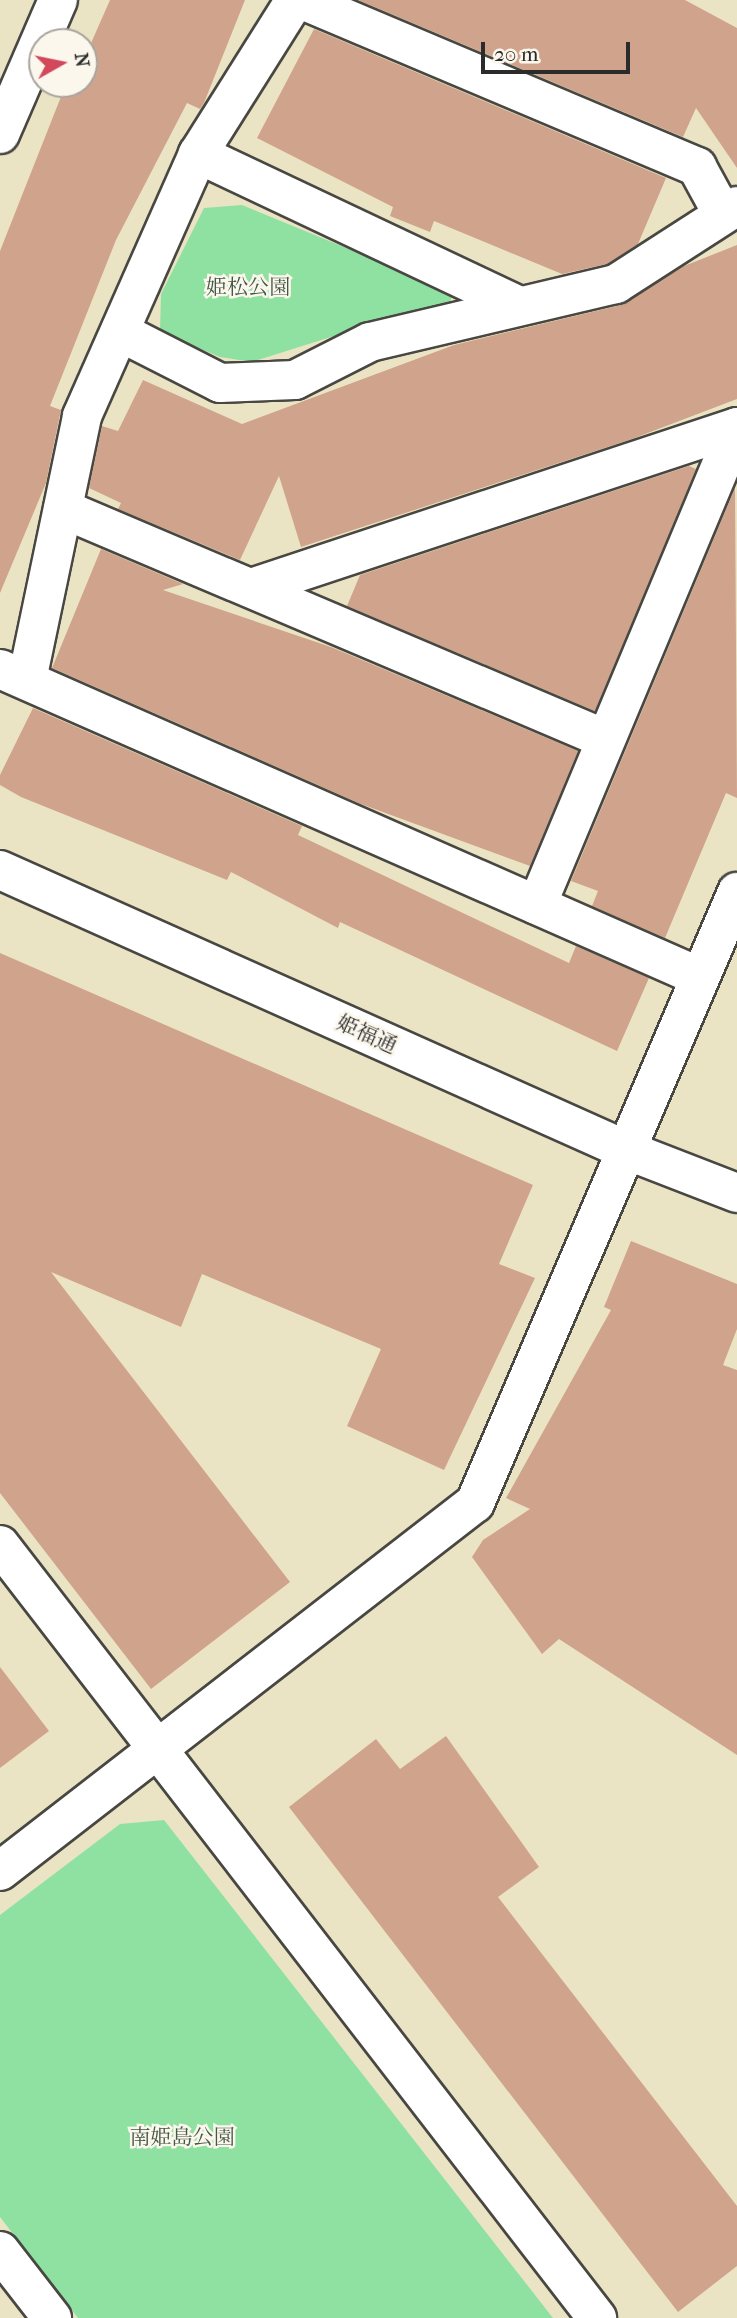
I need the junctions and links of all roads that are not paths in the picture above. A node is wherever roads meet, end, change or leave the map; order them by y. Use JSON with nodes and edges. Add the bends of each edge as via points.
{"nodes":[{"id":1,"x":58,"y":0,"type":"edge"},
{"id":2,"x":295,"y":0,"type":"edge"},
{"id":3,"x":302,"y":0,"type":"edge"},
{"id":4,"x":0,"y":134,"type":"edge"},
{"id":5,"x":198,"y":154,"type":"junction"},
{"id":6,"x":729,"y":209,"type":"edge"},
{"id":7,"x":518,"y":305,"type":"junction"},
{"id":8,"x":120,"y":332,"type":"junction"},
{"id":9,"x":737,"y":427,"type":"edge"},
{"id":10,"x":63,"y":509,"type":"junction"},
{"id":11,"x":251,"y":588,"type":"junction"},
{"id":12,"x":13,"y":674,"type":"edge"},
{"id":13,"x":603,"y":738,"type":"junction"},
{"id":14,"x":0,"y":870,"type":"edge"},
{"id":15,"x":737,"y":892,"type":"edge"},
{"id":16,"x":537,"y":905,"type":"junction"},
{"id":17,"x":700,"y":977,"type":"junction"},
{"id":18,"x":626,"y":1150,"type":"junction"},
{"id":19,"x":737,"y":1192,"type":"edge"},
{"id":20,"x":0,"y":1545,"type":"edge"},
{"id":21,"x":159,"y":1751,"type":"junction"},
{"id":22,"x":0,"y":1871,"type":"edge"},
{"id":23,"x":0,"y":2251,"type":"edge"},
{"id":24,"x":52,"y":2318,"type":"edge"},
{"id":25,"x":597,"y":2318,"type":"edge"}],
"edges":[{"from":1,"to":4,"type":"street"},
{"from":2,"to":5,"type":"street"},
{"from":3,"to":6,"type":"street","via":[[697,167]]},
{"from":5,"to":7,"type":"street"},
{"from":5,"to":8,"type":"street"},
{"from":6,"to":7,"type":"street","via":[[616,284]]},
{"from":7,"to":8,"type":"street","via":[[370,342],[295,380],[220,383]]},
{"from":8,"to":10,"type":"street","via":[[82,416]]},
{"from":9,"to":11,"type":"street"},
{"from":9,"to":13,"type":"street"},
{"from":10,"to":11,"type":"street"},
{"from":10,"to":12,"type":"street"},
{"from":11,"to":13,"type":"street"},
{"from":12,"to":16,"type":"street"},
{"from":13,"to":16,"type":"street"},
{"from":14,"to":18,"type":"street","name":"姫福通"},
{"from":15,"to":17,"type":"street"},
{"from":16,"to":17,"type":"street"},
{"from":17,"to":18,"type":"street"},
{"from":18,"to":19,"type":"street","name":"姫福通"},
{"from":18,"to":21,"type":"street","via":[[475,1503]]},
{"from":20,"to":21,"type":"street"},
{"from":21,"to":22,"type":"street"},
{"from":21,"to":25,"type":"street"},
{"from":23,"to":24,"type":"street"}]}
